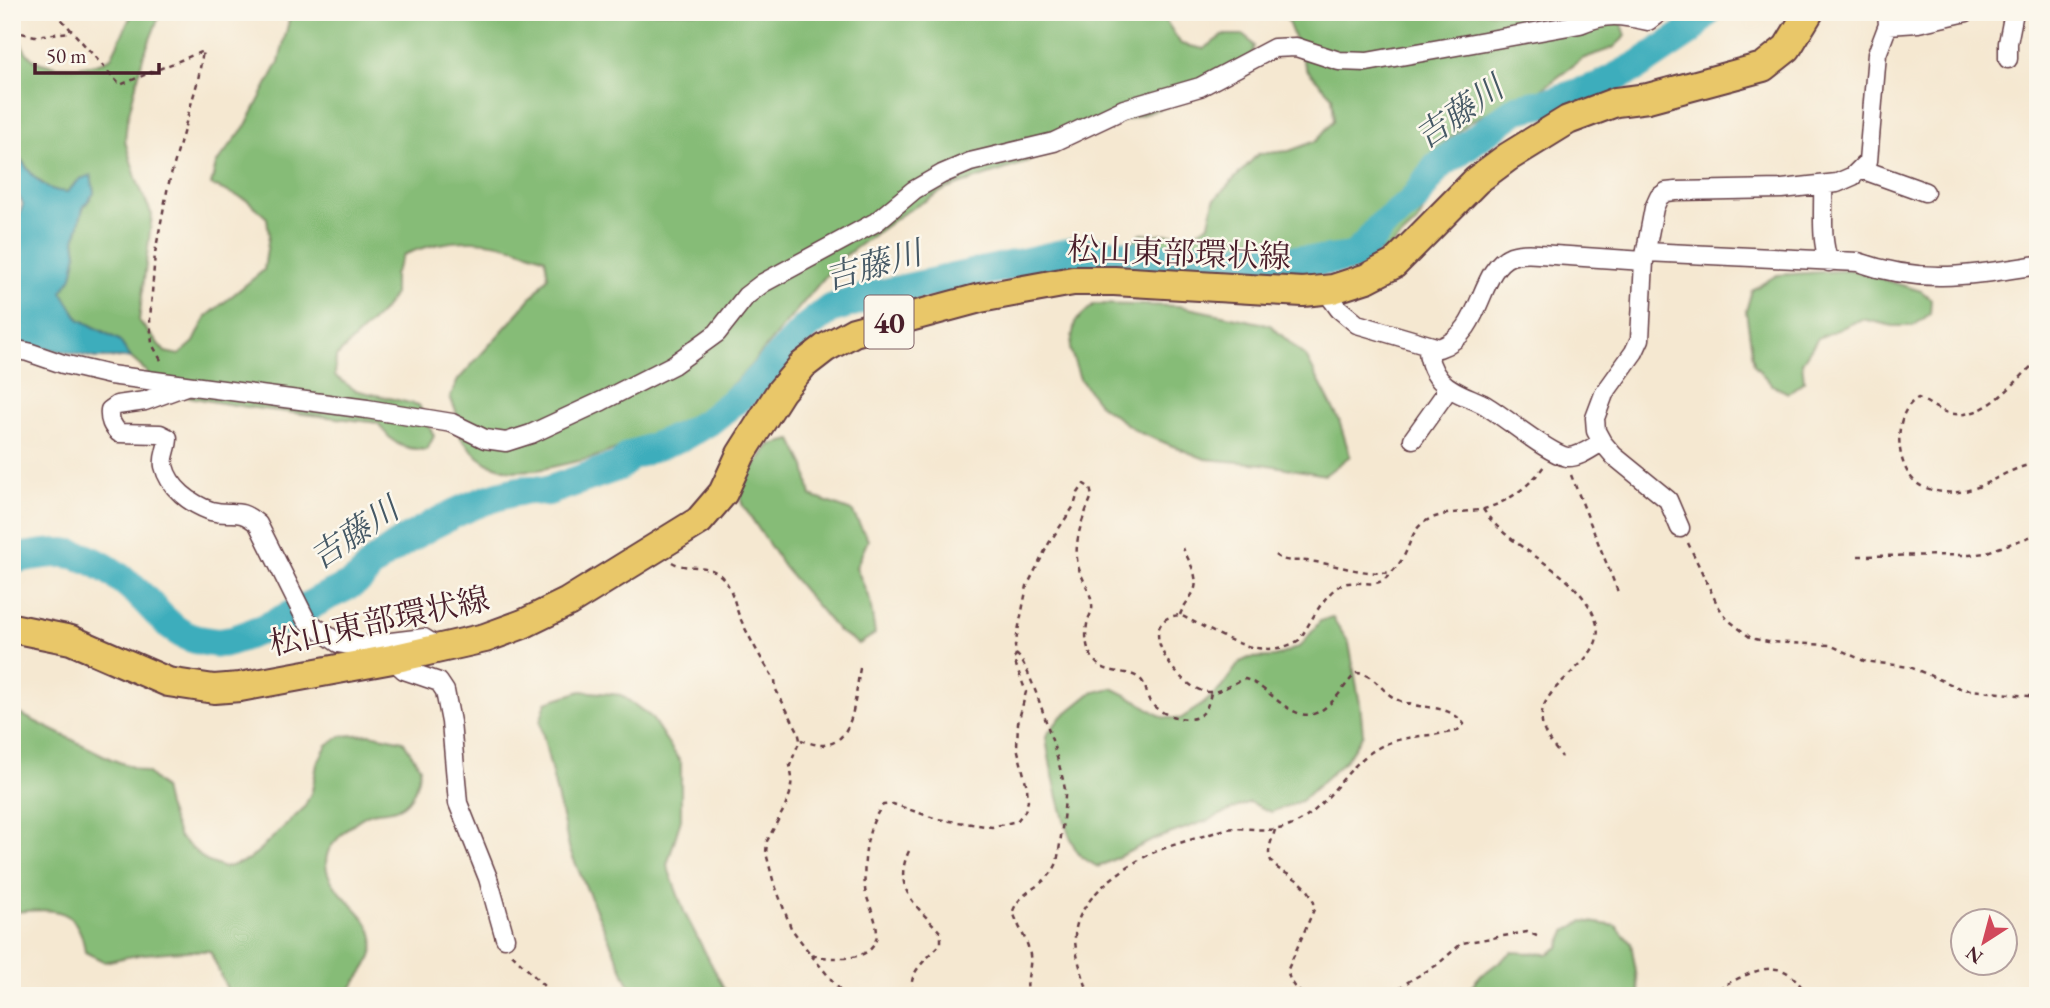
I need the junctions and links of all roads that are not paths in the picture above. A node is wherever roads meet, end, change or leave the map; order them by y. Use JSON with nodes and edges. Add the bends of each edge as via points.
{"nodes":[{"id":1,"x":1660,"y":12,"type":"edge"},
{"id":2,"x":1809,"y":12,"type":"edge"},
{"id":3,"x":1967,"y":12,"type":"edge"},
{"id":4,"x":2014,"y":12,"type":"edge"},
{"id":5,"x":1887,"y":19,"type":"edge"},
{"id":6,"x":2008,"y":59,"type":"dead end"},
{"id":7,"x":1861,"y":169,"type":"junction"},
{"id":8,"x":1823,"y":185,"type":"junction"},
{"id":9,"x":1925,"y":192,"type":"dead end"},
{"id":10,"x":1645,"y":256,"type":"junction"},
{"id":11,"x":1829,"y":262,"type":"junction"},
{"id":12,"x":2038,"y":265,"type":"edge"},
{"id":13,"x":1325,"y":289,"type":"junction"},
{"id":14,"x":1428,"y":345,"type":"junction"},
{"id":15,"x":12,"y":349,"type":"edge"},
{"id":16,"x":1445,"y":385,"type":"junction"},
{"id":17,"x":186,"y":386,"type":"junction"},
{"id":18,"x":1413,"y":439,"type":"dead end"},
{"id":19,"x":1602,"y":442,"type":"junction"},
{"id":20,"x":1680,"y":528,"type":"road end"},
{"id":21,"x":12,"y":628,"type":"edge"},
{"id":22,"x":441,"y":648,"type":"junction"},
{"id":23,"x":392,"y":659,"type":"junction"},
{"id":24,"x":505,"y":938,"type":"road end"}],
"edges":[{"from":1,"to":17,"type":"street","via":[[1648,21],[1600,16],[1367,62],[1339,61],[1296,47],[1274,48],[1200,87],[1124,109],[1054,142],[970,162],[942,174],[914,190],[876,222],[763,283],[717,332],[673,365],[506,442],[485,439],[452,423]]},
{"from":2,"to":13,"type":"main road","name":"松山東部環状線","number":"40","via":[[1787,48],[1763,66],[1648,98],[1616,102],[1568,120],[1477,180],[1394,264],[1367,278]]},
{"from":3,"to":5,"type":"street","via":[[1918,23]]},
{"from":4,"to":6,"type":"street"},
{"from":5,"to":7,"type":"street","via":[[1877,54],[1870,151]]},
{"from":7,"to":8,"type":"street","via":[[1837,183]]},
{"from":7,"to":9,"type":"street"},
{"from":8,"to":10,"type":"street","via":[[1666,192],[1654,208]]},
{"from":8,"to":11,"type":"street","via":[[1823,246]]},
{"from":10,"to":11,"type":"street"},
{"from":10,"to":14,"type":"street","via":[[1523,253],[1509,257],[1498,265],[1462,334],[1451,344]]},
{"from":10,"to":19,"type":"street","via":[[1640,339],[1599,406],[1595,431]]},
{"from":11,"to":12,"type":"street","via":[[1858,262],[1905,276],[1943,277]]},
{"from":13,"to":14,"type":"street","via":[[1357,324]]},
{"from":13,"to":22,"type":"main road","name":"松山東部環状線","number":"40","via":[[1303,292],[1073,281],[980,298],[853,332],[803,365],[781,391],[741,454],[723,493],[699,521],[568,602],[485,638]]},
{"from":14,"to":16,"type":"street","via":[[1430,361]]},
{"from":15,"to":17,"type":"street","via":[[110,375]]},
{"from":16,"to":18,"type":"street","via":[[1445,394]]},
{"from":16,"to":19,"type":"street","via":[[1485,405],[1555,452],[1576,456]]},
{"from":17,"to":22,"type":"street","via":[[145,401],[117,405],[110,410],[113,427],[119,433],[168,438],[164,466],[178,491],[213,512],[246,514],[258,524],[306,620],[338,643],[358,646],[424,638]]},
{"from":19,"to":20,"type":"street","via":[[1668,500]]},
{"from":21,"to":23,"type":"main road","name":"松山東部環状線","number":"40","via":[[71,640],[167,682],[191,687],[240,687]]},
{"from":22,"to":23,"type":"main road","name":"松山東部環状線","number":"40"},
{"from":23,"to":24,"type":"street","via":[[404,670],[439,682],[445,691],[458,803],[488,878]]}]}
